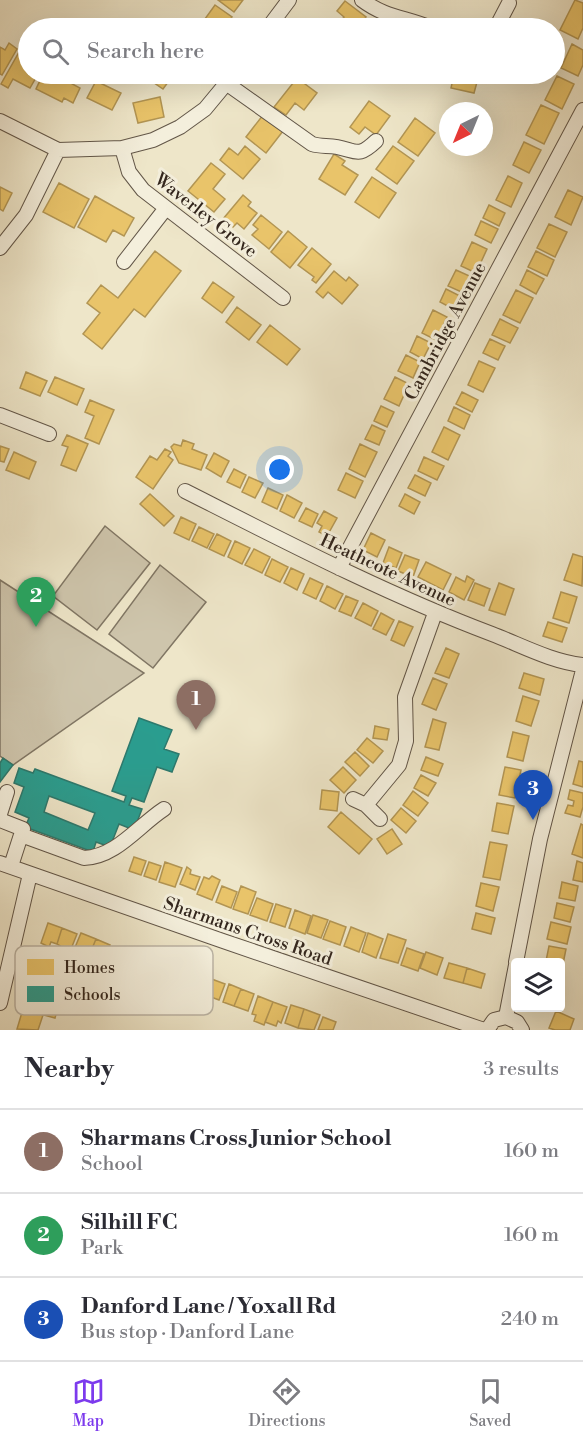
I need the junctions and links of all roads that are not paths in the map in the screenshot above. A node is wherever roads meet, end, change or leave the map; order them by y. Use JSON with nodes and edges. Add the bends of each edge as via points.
{"nodes":[{"id":1,"x":289,"y":0,"type":"edge"},
{"id":2,"x":362,"y":0,"type":"edge"},
{"id":3,"x":509,"y":3,"type":"dead end"},
{"id":4,"x":276,"y":18,"type":"edge"},
{"id":5,"x":396,"y":18,"type":"edge"},
{"id":6,"x":501,"y":18,"type":"edge"},
{"id":7,"x":225,"y":84,"type":"edge"},
{"id":8,"x":237,"y":84,"type":"edge"},
{"id":9,"x":583,"y":112,"type":"edge"},
{"id":10,"x":0,"y":121,"type":"edge"},
{"id":11,"x":376,"y":141,"type":"dead end"},
{"id":12,"x":122,"y":148,"type":"junction"},
{"id":13,"x":58,"y":150,"type":"junction"},
{"id":14,"x":166,"y":208,"type":"junction"},
{"id":15,"x":0,"y":248,"type":"edge"},
{"id":16,"x":124,"y":262,"type":"dead end"},
{"id":17,"x":283,"y":298,"type":"dead end"},
{"id":18,"x":0,"y":415,"type":"edge"},
{"id":19,"x":49,"y":434,"type":"dead end"},
{"id":20,"x":185,"y":491,"type":"dead end"},
{"id":21,"x":339,"y":568,"type":"junction"},
{"id":22,"x":435,"y":613,"type":"junction"},
{"id":23,"x":583,"y":667,"type":"edge"},
{"id":24,"x":7,"y":792,"type":"dead end"},
{"id":25,"x":353,"y":799,"type":"dead end"},
{"id":26,"x":366,"y":805,"type":"junction"},
{"id":27,"x":164,"y":809,"type":"dead end"},
{"id":28,"x":0,"y":814,"type":"edge"},
{"id":29,"x":380,"y":819,"type":"dead end"},
{"id":30,"x":0,"y":820,"type":"edge"},
{"id":31,"x":21,"y":835,"type":"junction"},
{"id":32,"x":6,"y":864,"type":"edge"},
{"id":33,"x":30,"y":874,"type":"junction"},
{"id":34,"x":517,"y":958,"type":"edge"},
{"id":35,"x":511,"y":990,"type":"edge"},
{"id":36,"x":0,"y":1003,"type":"edge"},
{"id":37,"x":506,"y":1017,"type":"junction"},
{"id":38,"x":485,"y":1030,"type":"edge"},
{"id":39,"x":522,"y":1030,"type":"edge"}],
"edges":[{"from":1,"to":4,"type":"street"},
{"from":2,"to":5,"type":"street"},
{"from":3,"to":6,"type":"street"},
{"from":7,"to":12,"type":"street","via":[[205,108],[180,127],[153,140]]},
{"from":8,"to":11,"type":"street","via":[[312,144],[354,153]]},
{"from":9,"to":21,"type":"street","name":"Cambridge Avenue"},
{"from":10,"to":13,"type":"street"},
{"from":12,"to":13,"type":"street"},
{"from":12,"to":14,"type":"street","name":"Waverley Grove","via":[[129,172],[142,190]]},
{"from":13,"to":15,"type":"street","via":[[26,215]]},
{"from":14,"to":16,"type":"street"},
{"from":14,"to":17,"type":"street","name":"Waverley Grove"},
{"from":18,"to":19,"type":"street"},
{"from":20,"to":21,"type":"street","name":"Heathcote Avenue"},
{"from":21,"to":22,"type":"street","name":"Heathcote Avenue"},
{"from":22,"to":23,"type":"street","name":"Heathcote Avenue"},
{"from":22,"to":26,"type":"street","via":[[405,697],[406,741],[399,765]]},
{"from":23,"to":34,"type":"street","via":[[540,839]]},
{"from":24,"to":28,"type":"street"},
{"from":25,"to":26,"type":"street"},
{"from":26,"to":29,"type":"street"},
{"from":27,"to":31,"type":"street","via":[[109,852],[92,858]]},
{"from":30,"to":31,"type":"street","via":[[23,829]]},
{"from":31,"to":32,"type":"street"},
{"from":32,"to":33,"type":"street","name":"Sharmans Cross Road"},
{"from":33,"to":36,"type":"street"},
{"from":33,"to":38,"type":"street","name":"Sharmans Cross Road"},
{"from":35,"to":37,"type":"street"},
{"from":37,"to":38,"type":"street","via":[[494,1020]]},
{"from":37,"to":39,"type":"street","via":[[517,1022]]}]}
